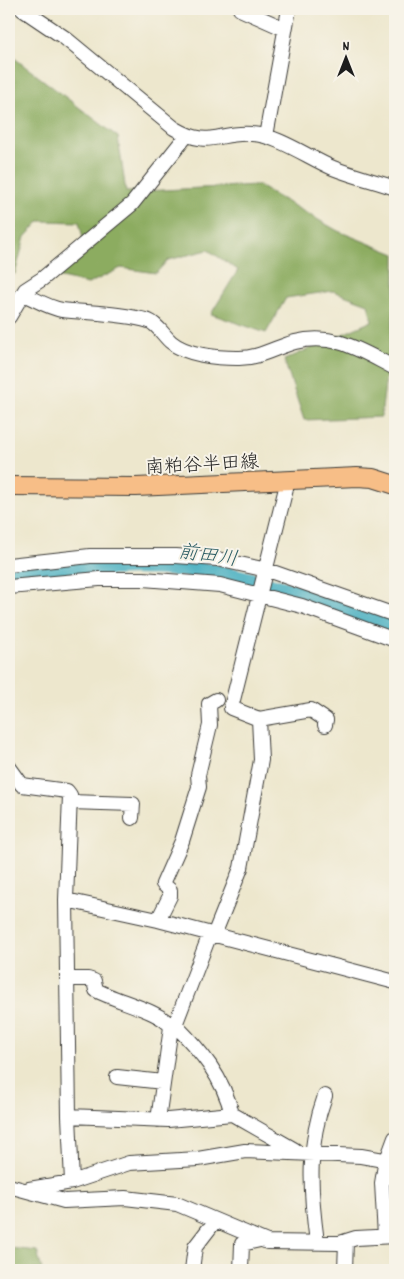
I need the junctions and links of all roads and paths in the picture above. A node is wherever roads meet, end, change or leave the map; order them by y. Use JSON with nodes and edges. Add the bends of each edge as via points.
{"nodes":[{"id":1,"x":22,"y":9,"type":"edge"},
{"id":2,"x":240,"y":9,"type":"edge"},
{"id":3,"x":289,"y":9,"type":"edge"},
{"id":4,"x":285,"y":29,"type":"junction"},
{"id":5,"x":187,"y":135,"type":"junction"},
{"id":6,"x":266,"y":136,"type":"junction"},
{"id":7,"x":395,"y":188,"type":"edge"},
{"id":8,"x":23,"y":294,"type":"junction"},
{"id":9,"x":9,"y":317,"type":"edge"},
{"id":10,"x":395,"y":368,"type":"edge"},
{"id":11,"x":288,"y":480,"type":"junction"},
{"id":12,"x":395,"y":485,"type":"edge"},
{"id":13,"x":9,"y":486,"type":"edge"},
{"id":14,"x":9,"y":565,"type":"edge"},
{"id":15,"x":266,"y":572,"type":"junction"},
{"id":16,"x":9,"y":587,"type":"edge"},
{"id":17,"x":260,"y":594,"type":"junction"},
{"id":18,"x":395,"y":615,"type":"edge"},
{"id":19,"x":395,"y":640,"type":"edge"},
{"id":20,"x":231,"y":708,"type":"junction"},
{"id":21,"x":259,"y":719,"type":"junction"},
{"id":22,"x":325,"y":725,"type":"dead end"},
{"id":23,"x":9,"y":767,"type":"edge"},
{"id":24,"x":70,"y":802,"type":"junction"},
{"id":25,"x":132,"y":818,"type":"dead end"},
{"id":26,"x":66,"y":900,"type":"junction"},
{"id":27,"x":158,"y":920,"type":"junction"},
{"id":28,"x":212,"y":934,"type":"junction"},
{"id":29,"x":67,"y":979,"type":"junction"},
{"id":30,"x":395,"y":982,"type":"edge"},
{"id":31,"x":173,"y":1026,"type":"junction"},
{"id":32,"x":117,"y":1077,"type":"dead end"},
{"id":33,"x":163,"y":1082,"type":"junction"},
{"id":34,"x":325,"y":1096,"type":"dead end"},
{"id":35,"x":232,"y":1114,"type":"junction"},
{"id":36,"x":69,"y":1116,"type":"junction"},
{"id":37,"x":158,"y":1120,"type":"junction"},
{"id":38,"x":395,"y":1138,"type":"edge"},
{"id":39,"x":308,"y":1154,"type":"junction"},
{"id":40,"x":391,"y":1161,"type":"edge"},
{"id":41,"x":72,"y":1182,"type":"junction"},
{"id":42,"x":9,"y":1186,"type":"edge"},
{"id":43,"x":25,"y":1190,"type":"junction"},
{"id":44,"x":215,"y":1221,"type":"junction"},
{"id":45,"x":390,"y":1236,"type":"edge"},
{"id":46,"x":260,"y":1240,"type":"junction"},
{"id":47,"x":346,"y":1241,"type":"junction"},
{"id":48,"x":317,"y":1242,"type":"junction"},
{"id":49,"x":192,"y":1270,"type":"edge"},
{"id":50,"x":241,"y":1270,"type":"edge"},
{"id":51,"x":345,"y":1270,"type":"edge"}],
"edges":[{"from":1,"to":5,"type":"street","via":[[65,38],[174,128]]},
{"from":2,"to":4,"type":"street"},
{"from":3,"to":4,"type":"street"},
{"from":4,"to":6,"type":"street"},
{"from":5,"to":6,"type":"street","via":[[209,139],[251,133]]},
{"from":5,"to":8,"type":"street","via":[[132,204]]},
{"from":6,"to":7,"type":"street","via":[[335,169]]},
{"from":8,"to":9,"type":"street"},
{"from":8,"to":10,"type":"street","via":[[61,310],[90,311],[151,322],[171,342],[198,353],[238,358],[296,342],[328,338],[342,341]]},
{"from":11,"to":12,"type":"main road","name":"南粕谷半田線","via":[[373,478]]},
{"from":11,"to":13,"type":"main road","name":"南粕谷半田線","via":[[136,487]]},
{"from":11,"to":15,"type":"street"},
{"from":14,"to":15,"type":"street","via":[[90,556],[176,556],[217,559]]},
{"from":15,"to":17,"type":"street"},
{"from":15,"to":18,"type":"street"},
{"from":16,"to":17,"type":"street","via":[[99,579],[143,579],[220,585]]},
{"from":17,"to":19,"type":"street"},
{"from":17,"to":20,"type":"street"},
{"from":20,"to":21,"type":"street"},
{"from":20,"to":27,"type":"street","via":[[213,697],[209,704],[210,725],[198,774],[199,787],[182,841],[163,884],[170,890],[170,896]]},
{"from":21,"to":22,"type":"street","via":[[311,710],[326,720]]},
{"from":21,"to":28,"type":"street","via":[[261,760],[242,868]]},
{"from":23,"to":24,"type":"street","via":[[22,785],[67,791]]},
{"from":24,"to":25,"type":"street","via":[[133,804]]},
{"from":24,"to":26,"type":"street"},
{"from":26,"to":27,"type":"street"},
{"from":26,"to":29,"type":"street"},
{"from":27,"to":28,"type":"street"},
{"from":28,"to":30,"type":"street"},
{"from":28,"to":31,"type":"street"},
{"from":29,"to":31,"type":"street","via":[[94,981],[96,990],[104,995],[145,1010]]},
{"from":29,"to":36,"type":"street"},
{"from":31,"to":33,"type":"street"},
{"from":31,"to":35,"type":"street","via":[[201,1052],[217,1074]]},
{"from":32,"to":33,"type":"street"},
{"from":33,"to":37,"type":"street"},
{"from":34,"to":39,"type":"street"},
{"from":35,"to":37,"type":"street"},
{"from":35,"to":39,"type":"street","via":[[280,1144]]},
{"from":36,"to":37,"type":"street"},
{"from":36,"to":41,"type":"street"},
{"from":38,"to":40,"type":"street"},
{"from":39,"to":40,"type":"street"},
{"from":39,"to":41,"type":"street","via":[[258,1151],[198,1159],[136,1162]]},
{"from":39,"to":48,"type":"street"},
{"from":40,"to":45,"type":"street","via":[[382,1183]]},
{"from":41,"to":43,"type":"street"},
{"from":42,"to":43,"type":"street"},
{"from":43,"to":44,"type":"street","via":[[64,1201],[125,1198],[177,1204]]},
{"from":44,"to":46,"type":"street"},
{"from":44,"to":49,"type":"street","via":[[195,1247]]},
{"from":45,"to":47,"type":"street"},
{"from":46,"to":48,"type":"street"},
{"from":46,"to":50,"type":"street","via":[[242,1244]]},
{"from":47,"to":48,"type":"street"},
{"from":47,"to":51,"type":"street"}]}
